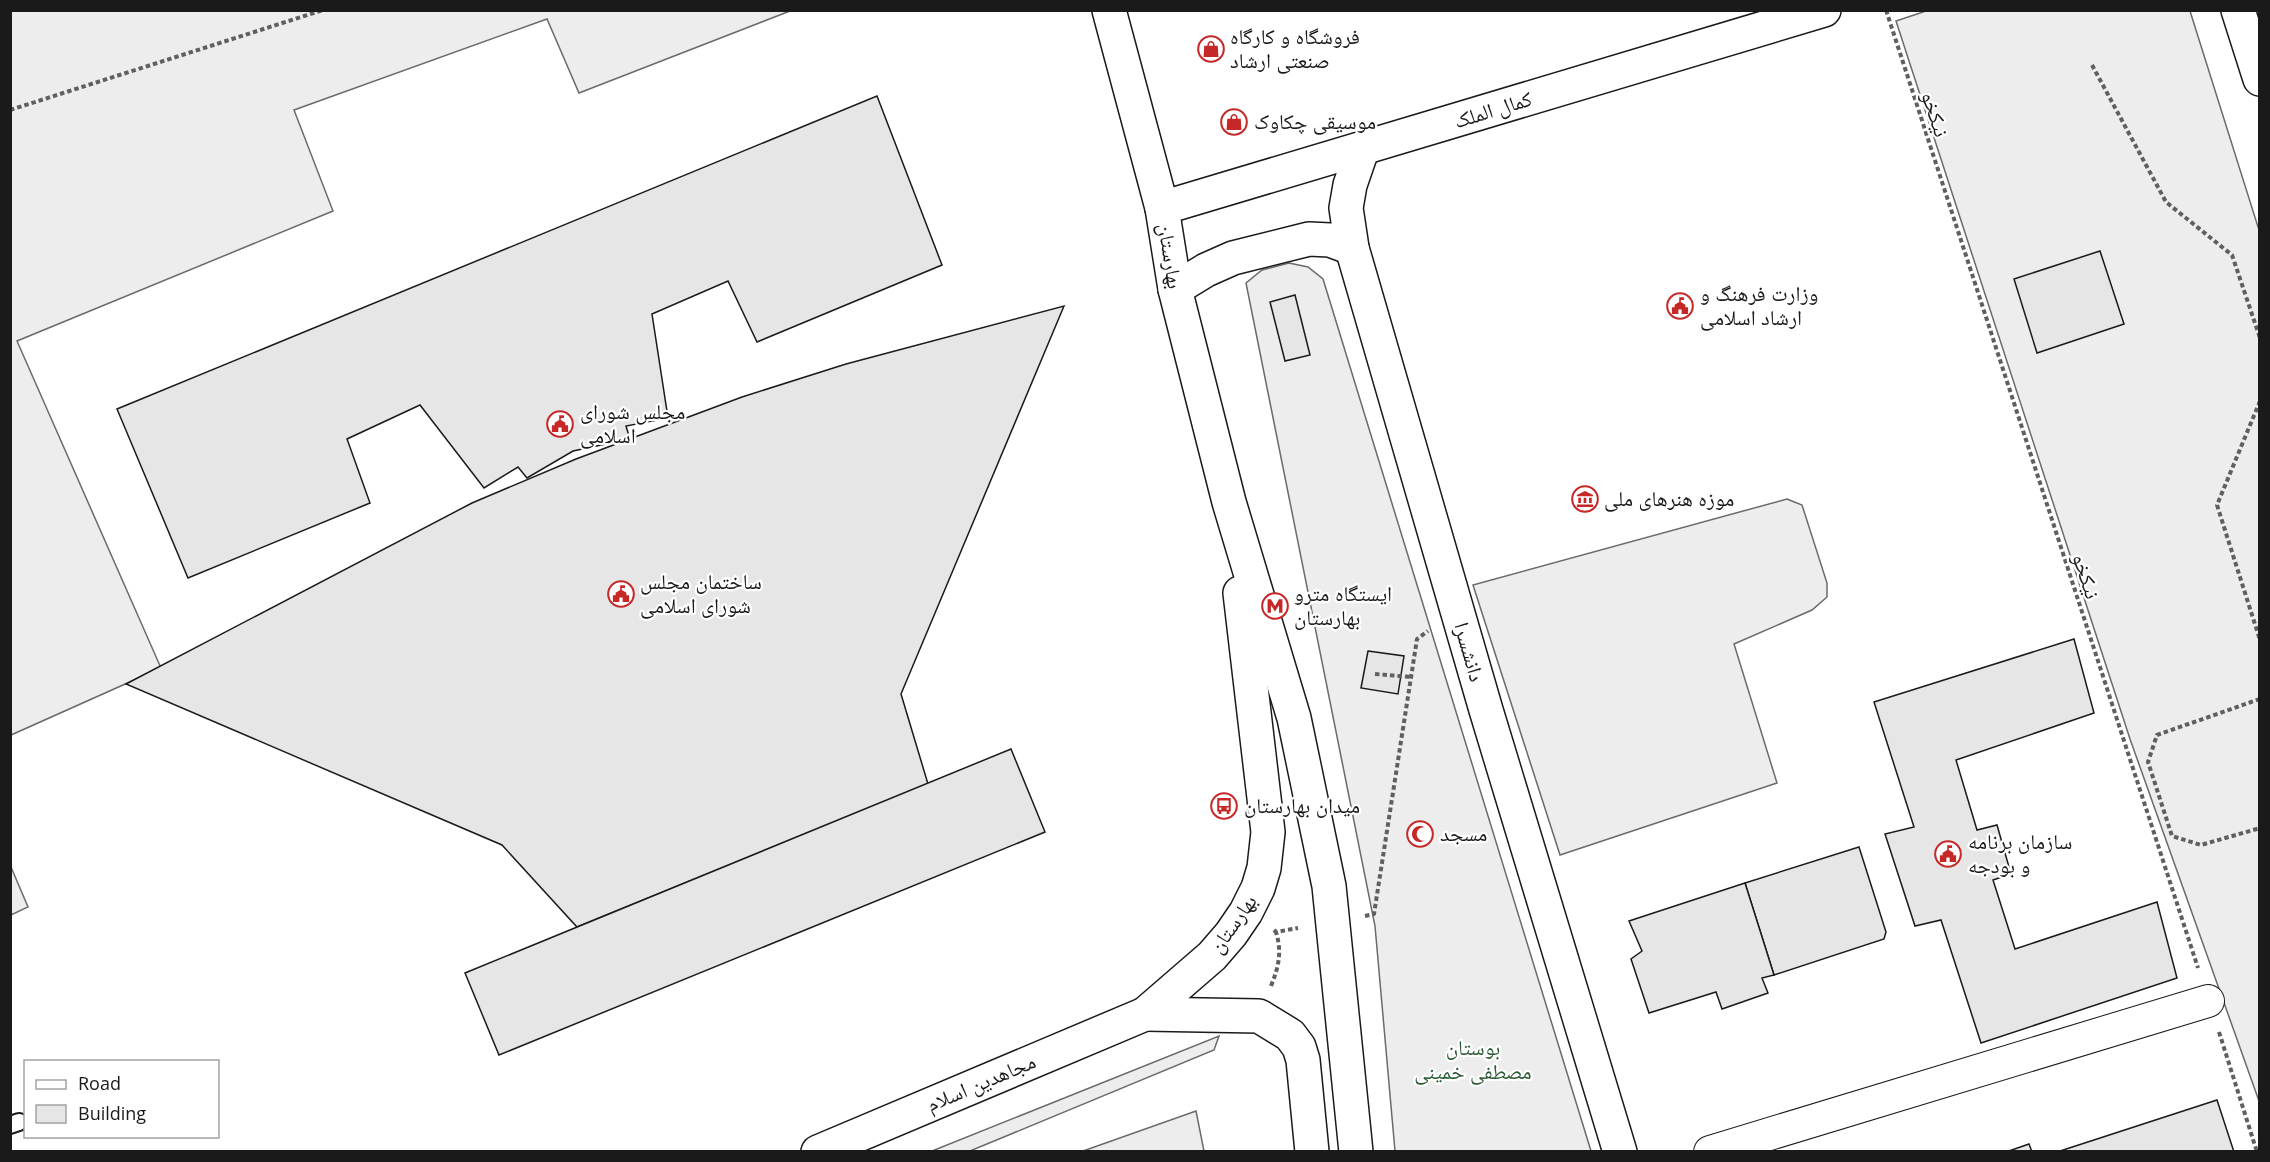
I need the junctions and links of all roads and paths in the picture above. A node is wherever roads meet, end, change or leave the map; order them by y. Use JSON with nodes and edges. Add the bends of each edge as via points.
{"nodes":[{"id":1,"x":323,"y":10,"type":"edge"},
{"id":2,"x":1109,"y":10,"type":"edge"},
{"id":3,"x":1824,"y":10,"type":"edge"},
{"id":4,"x":1886,"y":10,"type":"edge"},
{"id":5,"x":2238,"y":10,"type":"edge"},
{"id":6,"x":2092,"y":66,"type":"dead end"},
{"id":7,"x":2259,"y":79,"type":"edge"},
{"id":8,"x":10,"y":110,"type":"edge"},
{"id":9,"x":1362,"y":150,"type":"junction"},
{"id":10,"x":1162,"y":208,"type":"junction"},
{"id":11,"x":1352,"y":248,"type":"junction"},
{"id":12,"x":1174,"y":289,"type":"junction"},
{"id":13,"x":2259,"y":338,"type":"edge"},
{"id":14,"x":2259,"y":401,"type":"edge"},
{"id":15,"x":1228,"y":502,"type":"junction"},
{"id":16,"x":1458,"y":610,"type":"junction"},
{"id":17,"x":2259,"y":640,"type":"edge"},
{"id":18,"x":1375,"y":674,"type":"dead end"},
{"id":19,"x":1411,"y":677,"type":"junction"},
{"id":20,"x":2259,"y":699,"type":"edge"},
{"id":21,"x":2259,"y":828,"type":"edge"},
{"id":22,"x":1246,"y":912,"type":"junction"},
{"id":23,"x":1332,"y":923,"type":"junction"},
{"id":24,"x":1276,"y":932,"type":"junction"},
{"id":25,"x":2208,"y":1001,"type":"junction"},
{"id":26,"x":1144,"y":1014,"type":"junction"},
{"id":27,"x":1259,"y":1016,"type":"junction"},
{"id":28,"x":818,"y":1152,"type":"edge"},
{"id":29,"x":1312,"y":1152,"type":"edge"},
{"id":30,"x":1356,"y":1152,"type":"edge"},
{"id":31,"x":1620,"y":1152,"type":"edge"},
{"id":32,"x":1710,"y":1152,"type":"edge"},
{"id":33,"x":2257,"y":1152,"type":"edge"}],
"edges":[{"from":1,"to":8,"type":"path"},
{"from":2,"to":10,"type":"main road","name":"بهارستان"},
{"from":3,"to":9,"type":"main road","name":"کمال الملک"},
{"from":4,"to":25,"type":"path","name":"نیکخو"},
{"from":5,"to":7,"type":"main road"},
{"from":6,"to":13,"type":"path","via":[[2166,202],[2232,255]]},
{"from":9,"to":10,"type":"main road","name":"کمال الملک"},
{"from":9,"to":11,"type":"main road","name":"دانشسرا","via":[[1346,208]]},
{"from":10,"to":12,"type":"main road","name":"بهارستان"},
{"from":11,"to":12,"type":"main road","via":[[1330,240],[1309,239],[1233,258]]},
{"from":11,"to":16,"type":"main road","name":"دانشسرا"},
{"from":12,"to":15,"type":"main road","name":"بهارستان"},
{"from":14,"to":17,"type":"path","via":[[2217,505]]},
{"from":15,"to":22,"type":"main road","name":"بهارستان","via":[[1268,813],[1264,868]]},
{"from":15,"to":23,"type":"main road","name":"بهارستان","via":[[1294,718],[1329,886]]},
{"from":16,"to":19,"type":"path","via":[[1417,639]]},
{"from":16,"to":31,"type":"main road","name":"دانشسرا"},
{"from":18,"to":19,"type":"path"},
{"from":19,"to":23,"type":"path","via":[[1374,914]]},
{"from":20,"to":21,"type":"path","via":[[2157,735],[2148,762],[2172,836],[2201,844]]},
{"from":22,"to":24,"type":"path"},
{"from":22,"to":26,"type":"main road","name":"بهارستان","via":[[1212,956]]},
{"from":23,"to":24,"type":"path"},
{"from":23,"to":30,"type":"main road","name":"بهارستان"},
{"from":24,"to":27,"type":"path","via":[[1281,949],[1278,970]]},
{"from":25,"to":32,"type":"street"},
{"from":25,"to":33,"type":"path","name":"نیکخو"},
{"from":26,"to":27,"type":"main road"},
{"from":26,"to":28,"type":"main road","name":"مجاهدین اسلام"},
{"from":27,"to":29,"type":"main road","via":[[1290,1035],[1299,1047]]}]}
